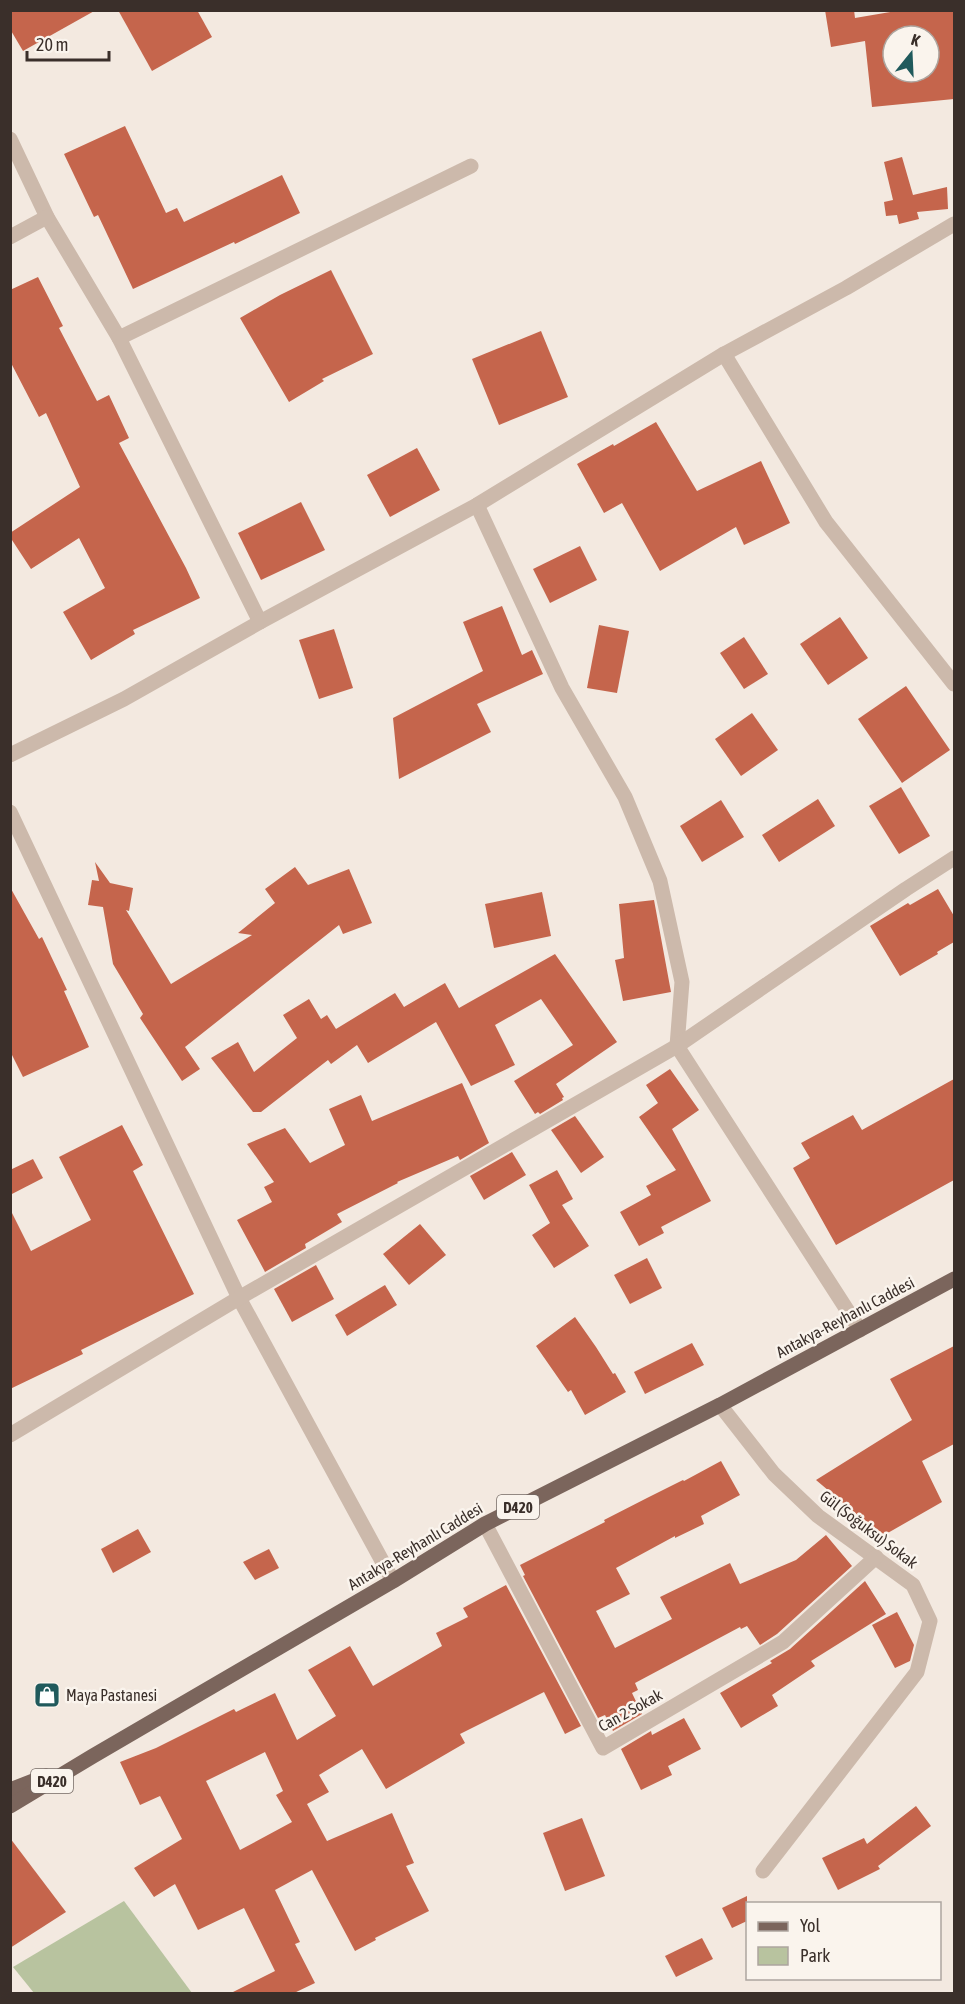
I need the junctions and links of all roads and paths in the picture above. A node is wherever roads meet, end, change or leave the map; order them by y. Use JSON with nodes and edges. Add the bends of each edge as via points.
{"nodes":[{"id":1,"x":10,"y":139,"type":"edge"},
{"id":2,"x":471,"y":166,"type":"dead end"},
{"id":3,"x":47,"y":217,"type":"junction"},
{"id":4,"x":954,"y":224,"type":"edge"},
{"id":5,"x":10,"y":237,"type":"edge"},
{"id":6,"x":119,"y":338,"type":"junction"},
{"id":7,"x":724,"y":354,"type":"junction"},
{"id":8,"x":477,"y":505,"type":"junction"},
{"id":9,"x":260,"y":622,"type":"junction"},
{"id":10,"x":954,"y":684,"type":"edge"},
{"id":11,"x":10,"y":754,"type":"edge"},
{"id":12,"x":10,"y":812,"type":"edge"},
{"id":13,"x":954,"y":858,"type":"edge"},
{"id":14,"x":677,"y":1046,"type":"junction"},
{"id":15,"x":954,"y":1280,"type":"edge"},
{"id":16,"x":239,"y":1298,"type":"junction"},
{"id":17,"x":860,"y":1330,"type":"junction"},
{"id":18,"x":720,"y":1405,"type":"junction"},
{"id":19,"x":10,"y":1435,"type":"edge"},
{"id":20,"x":485,"y":1524,"type":"junction"},
{"id":21,"x":876,"y":1557,"type":"junction"},
{"id":22,"x":393,"y":1581,"type":"junction"},
{"id":23,"x":93,"y":1756,"type":"junction"},
{"id":24,"x":10,"y":1790,"type":"edge"},
{"id":25,"x":10,"y":1806,"type":"edge"},
{"id":26,"x":763,"y":1871,"type":"dead end"}],
"edges":[{"from":1,"to":3,"type":"street"},
{"from":2,"to":6,"type":"street"},
{"from":3,"to":5,"type":"street"},
{"from":3,"to":6,"type":"street"},
{"from":4,"to":7,"type":"street"},
{"from":6,"to":9,"type":"street"},
{"from":7,"to":8,"type":"street"},
{"from":7,"to":10,"type":"street","via":[[826,522]]},
{"from":8,"to":9,"type":"street"},
{"from":8,"to":14,"type":"street","via":[[562,688],[625,797],[660,881],[682,982]]},
{"from":9,"to":11,"type":"street","via":[[124,699]]},
{"from":12,"to":16,"type":"street"},
{"from":13,"to":14,"type":"street"},
{"from":14,"to":16,"type":"street"},
{"from":14,"to":17,"type":"street"},
{"from":15,"to":17,"type":"main road","name":"Antakya-Reyhanlı Caddesi","number":"D420"},
{"from":16,"to":19,"type":"street"},
{"from":16,"to":22,"type":"street"},
{"from":17,"to":18,"type":"main road","name":"Antakya-Reyhanlı Caddesi","number":"D420"},
{"from":18,"to":20,"type":"main road","name":"Antakya-Reyhanlı Caddesi","number":"D420"},
{"from":18,"to":21,"type":"street","name":"Gül (Soğuksu) Sokak","via":[[774,1474],[819,1516]]},
{"from":20,"to":21,"type":"street","name":"Can 2 Sokak","via":[[603,1748],[783,1642]]},
{"from":20,"to":22,"type":"main road","name":"Antakya-Reyhanlı Caddesi","number":"D420"},
{"from":21,"to":26,"type":"street","name":"Gül (Soğuksu) Sokak","via":[[913,1585],[930,1621],[917,1672]]},
{"from":22,"to":23,"type":"main road","name":"Antakya-Reyhanlı Caddesi","number":"D420"},
{"from":23,"to":24,"type":"main road","name":"Antakya-Reyhanlı Caddesi","number":"D420"},
{"from":23,"to":25,"type":"main road","name":"Antakya-Reyhanlı Caddesi","number":"D420"}]}
